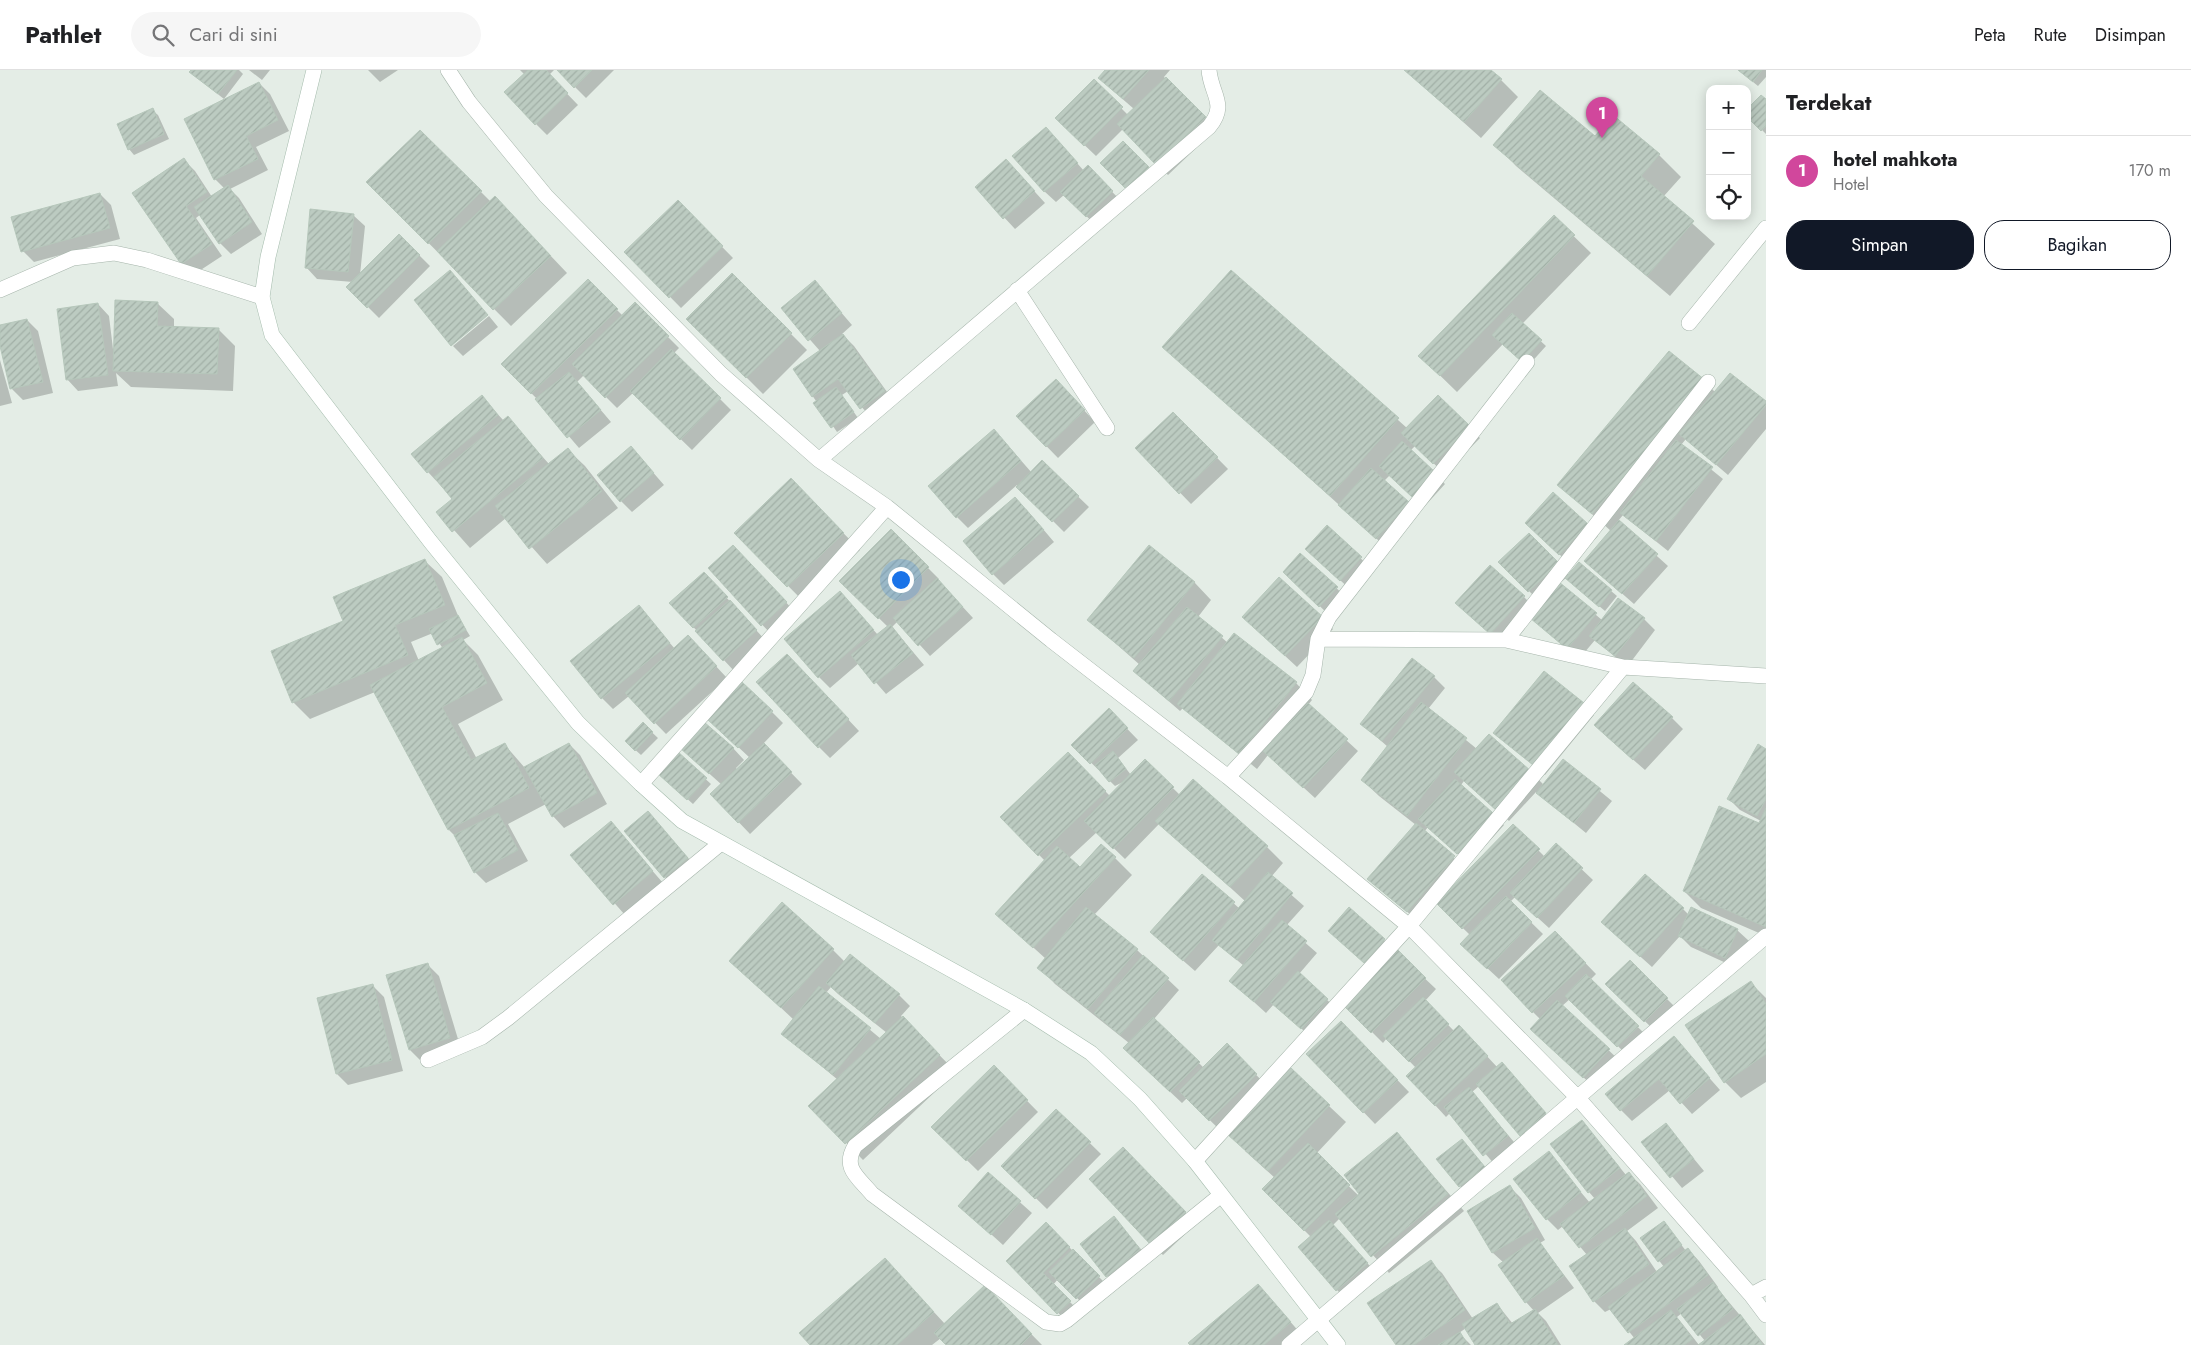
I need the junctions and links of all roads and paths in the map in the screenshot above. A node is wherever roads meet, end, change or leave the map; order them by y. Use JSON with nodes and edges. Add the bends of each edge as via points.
{"nodes":[{"id":1,"x":314,"y":70,"type":"edge"},
{"id":2,"x":448,"y":70,"type":"edge"},
{"id":3,"x":1210,"y":70,"type":"edge"},
{"id":4,"x":1766,"y":228,"type":"edge"},
{"id":5,"x":0,"y":290,"type":"edge"},
{"id":6,"x":1018,"y":290,"type":"junction"},
{"id":7,"x":262,"y":296,"type":"junction"},
{"id":8,"x":1689,"y":323,"type":"dead end"},
{"id":9,"x":1527,"y":362,"type":"dead end"},
{"id":10,"x":1708,"y":382,"type":"dead end"},
{"id":11,"x":1107,"y":428,"type":"dead end"},
{"id":12,"x":820,"y":460,"type":"junction"},
{"id":13,"x":887,"y":507,"type":"junction"},
{"id":14,"x":1318,"y":639,"type":"junction"},
{"id":15,"x":1506,"y":640,"type":"junction"},
{"id":16,"x":1623,"y":667,"type":"junction"},
{"id":17,"x":1766,"y":676,"type":"edge"},
{"id":18,"x":1228,"y":777,"type":"junction"},
{"id":19,"x":641,"y":784,"type":"junction"},
{"id":20,"x":721,"y":843,"type":"junction"},
{"id":21,"x":1409,"y":926,"type":"junction"},
{"id":22,"x":1766,"y":936,"type":"edge"},
{"id":23,"x":1024,"y":1010,"type":"junction"},
{"id":24,"x":428,"y":1060,"type":"dead end"},
{"id":25,"x":1577,"y":1097,"type":"junction"},
{"id":26,"x":1195,"y":1161,"type":"junction"},
{"id":27,"x":1221,"y":1195,"type":"junction"},
{"id":28,"x":1766,"y":1287,"type":"edge"},
{"id":29,"x":1752,"y":1295,"type":"junction"},
{"id":30,"x":1766,"y":1315,"type":"edge"},
{"id":31,"x":1319,"y":1320,"type":"junction"},
{"id":32,"x":1288,"y":1345,"type":"edge"},
{"id":33,"x":1338,"y":1345,"type":"edge"}],
"edges":[{"from":1,"to":7,"type":"street","via":[[268,257]]},
{"from":2,"to":12,"type":"street","via":[[469,102],[546,196],[596,250],[721,374]]},
{"from":3,"to":6,"type":"street","via":[[1219,109],[1218,116],[1209,127]]},
{"from":4,"to":8,"type":"street"},
{"from":5,"to":7,"type":"street","via":[[73,258],[114,253]]},
{"from":6,"to":11,"type":"street"},
{"from":6,"to":12,"type":"street"},
{"from":7,"to":19,"type":"street","via":[[272,335],[304,380],[578,723]]},
{"from":9,"to":14,"type":"street","via":[[1329,617]]},
{"from":10,"to":15,"type":"street"},
{"from":12,"to":13,"type":"street"},
{"from":13,"to":18,"type":"street"},
{"from":13,"to":19,"type":"street"},
{"from":14,"to":15,"type":"street"},
{"from":14,"to":18,"type":"street","via":[[1313,675],[1306,692]]},
{"from":15,"to":16,"type":"street"},
{"from":16,"to":17,"type":"street"},
{"from":16,"to":21,"type":"street"},
{"from":18,"to":21,"type":"street"},
{"from":19,"to":20,"type":"street","via":[[682,821]]},
{"from":20,"to":23,"type":"street"},
{"from":20,"to":24,"type":"street","via":[[508,1018],[482,1037]]},
{"from":21,"to":25,"type":"street"},
{"from":21,"to":26,"type":"street"},
{"from":22,"to":25,"type":"street"},
{"from":23,"to":26,"type":"street","via":[[1091,1053],[1140,1099]]},
{"from":23,"to":27,"type":"street","via":[[854,1146],[850,1168],[872,1194],[1046,1322],[1054,1324],[1068,1320]]},
{"from":25,"to":29,"type":"street"},
{"from":25,"to":31,"type":"street"},
{"from":26,"to":27,"type":"street"},
{"from":27,"to":31,"type":"street"},
{"from":28,"to":29,"type":"street"},
{"from":29,"to":30,"type":"street"},
{"from":31,"to":32,"type":"street"},
{"from":31,"to":33,"type":"street"}]}
